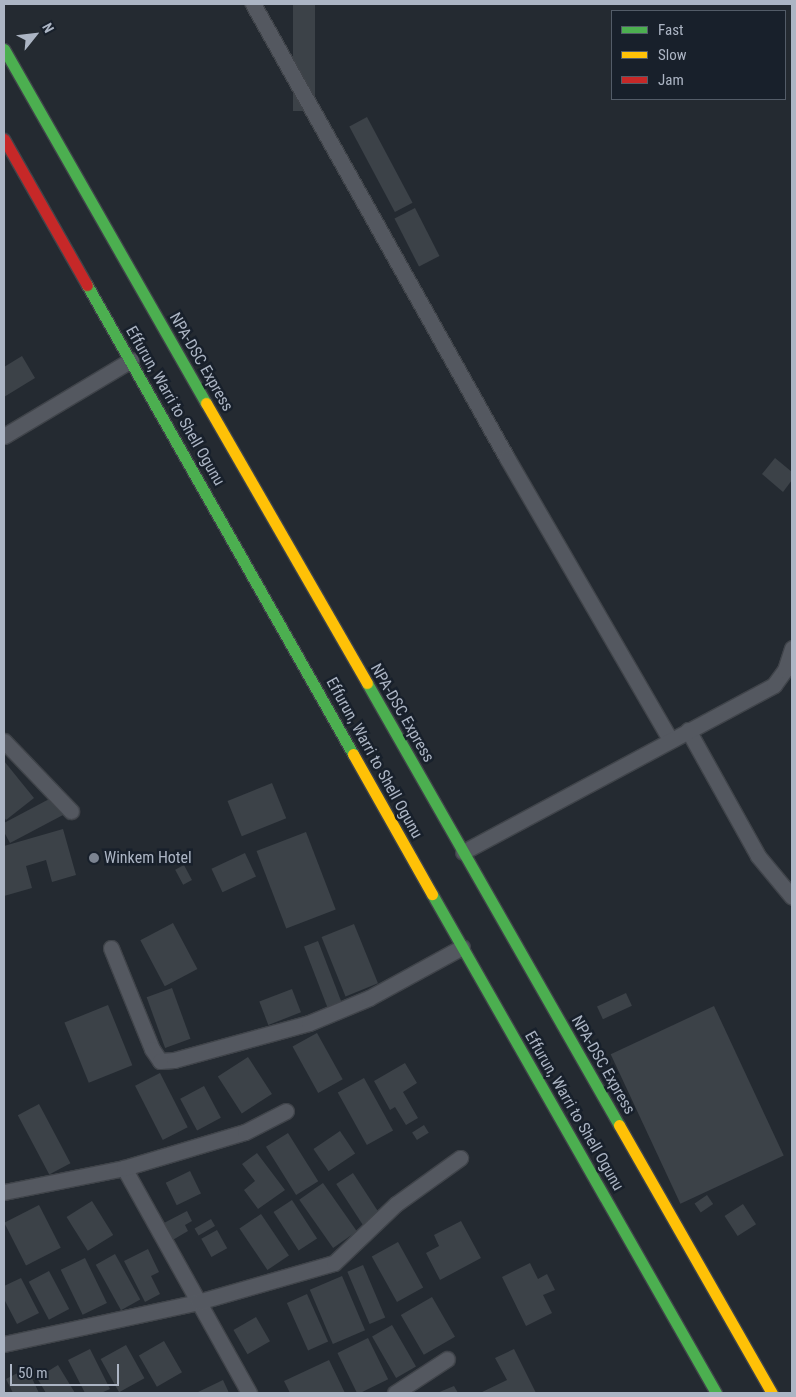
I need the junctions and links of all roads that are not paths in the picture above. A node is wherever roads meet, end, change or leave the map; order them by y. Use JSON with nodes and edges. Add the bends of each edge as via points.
{"nodes":[{"id":1,"x":253,"y":4,"type":"edge"},
{"id":2,"x":4,"y":49,"type":"edge"},
{"id":3,"x":4,"y":140,"type":"edge"},
{"id":4,"x":131,"y":360,"type":"junction"},
{"id":5,"x":4,"y":436,"type":"edge"},
{"id":6,"x":792,"y":648,"type":"edge"},
{"id":7,"x":688,"y":730,"type":"junction"},
{"id":8,"x":669,"y":738,"type":"junction"},
{"id":9,"x":4,"y":741,"type":"edge"},
{"id":10,"x":70,"y":811,"type":"dead end"},
{"id":11,"x":463,"y":852,"type":"junction"},
{"id":12,"x":792,"y":897,"type":"edge"},
{"id":13,"x":462,"y":946,"type":"junction"},
{"id":14,"x":111,"y":948,"type":"dead end"},
{"id":15,"x":286,"y":1111,"type":"dead end"},
{"id":16,"x":460,"y":1158,"type":"dead end"},
{"id":17,"x":124,"y":1168,"type":"junction"},
{"id":18,"x":4,"y":1192,"type":"edge"},
{"id":19,"x":198,"y":1302,"type":"junction"},
{"id":20,"x":4,"y":1344,"type":"edge"},
{"id":21,"x":447,"y":1359,"type":"dead end"},
{"id":22,"x":250,"y":1393,"type":"edge"},
{"id":23,"x":395,"y":1393,"type":"edge"},
{"id":24,"x":716,"y":1393,"type":"edge"},
{"id":25,"x":772,"y":1393,"type":"edge"}],
"edges":[{"from":1,"to":8,"type":"street"},
{"from":2,"to":11,"type":"main road","name":"NPA-DSC Express"},
{"from":3,"to":4,"type":"main road","name":"Effurun, Warri to Shell Ogunu"},
{"from":4,"to":5,"type":"street"},
{"from":4,"to":13,"type":"main road","name":"Effurun, Warri to Shell Ogunu"},
{"from":6,"to":7,"type":"street","via":[[785,670],[774,685]]},
{"from":7,"to":8,"type":"street"},
{"from":7,"to":12,"type":"street","via":[[758,856]]},
{"from":8,"to":11,"type":"street"},
{"from":9,"to":10,"type":"street"},
{"from":11,"to":25,"type":"main road","name":"NPA-DSC Express"},
{"from":13,"to":14,"type":"street","via":[[370,998],[308,1022],[174,1060],[160,1061],[152,1049]]},
{"from":13,"to":24,"type":"main road","name":"Effurun, Warri to Shell Ogunu"},
{"from":15,"to":17,"type":"street","via":[[245,1132]]},
{"from":16,"to":19,"type":"street","via":[[396,1204],[334,1263]]},
{"from":17,"to":18,"type":"street"},
{"from":17,"to":19,"type":"street"},
{"from":19,"to":20,"type":"street"},
{"from":19,"to":22,"type":"street"},
{"from":21,"to":23,"type":"street"}]}
